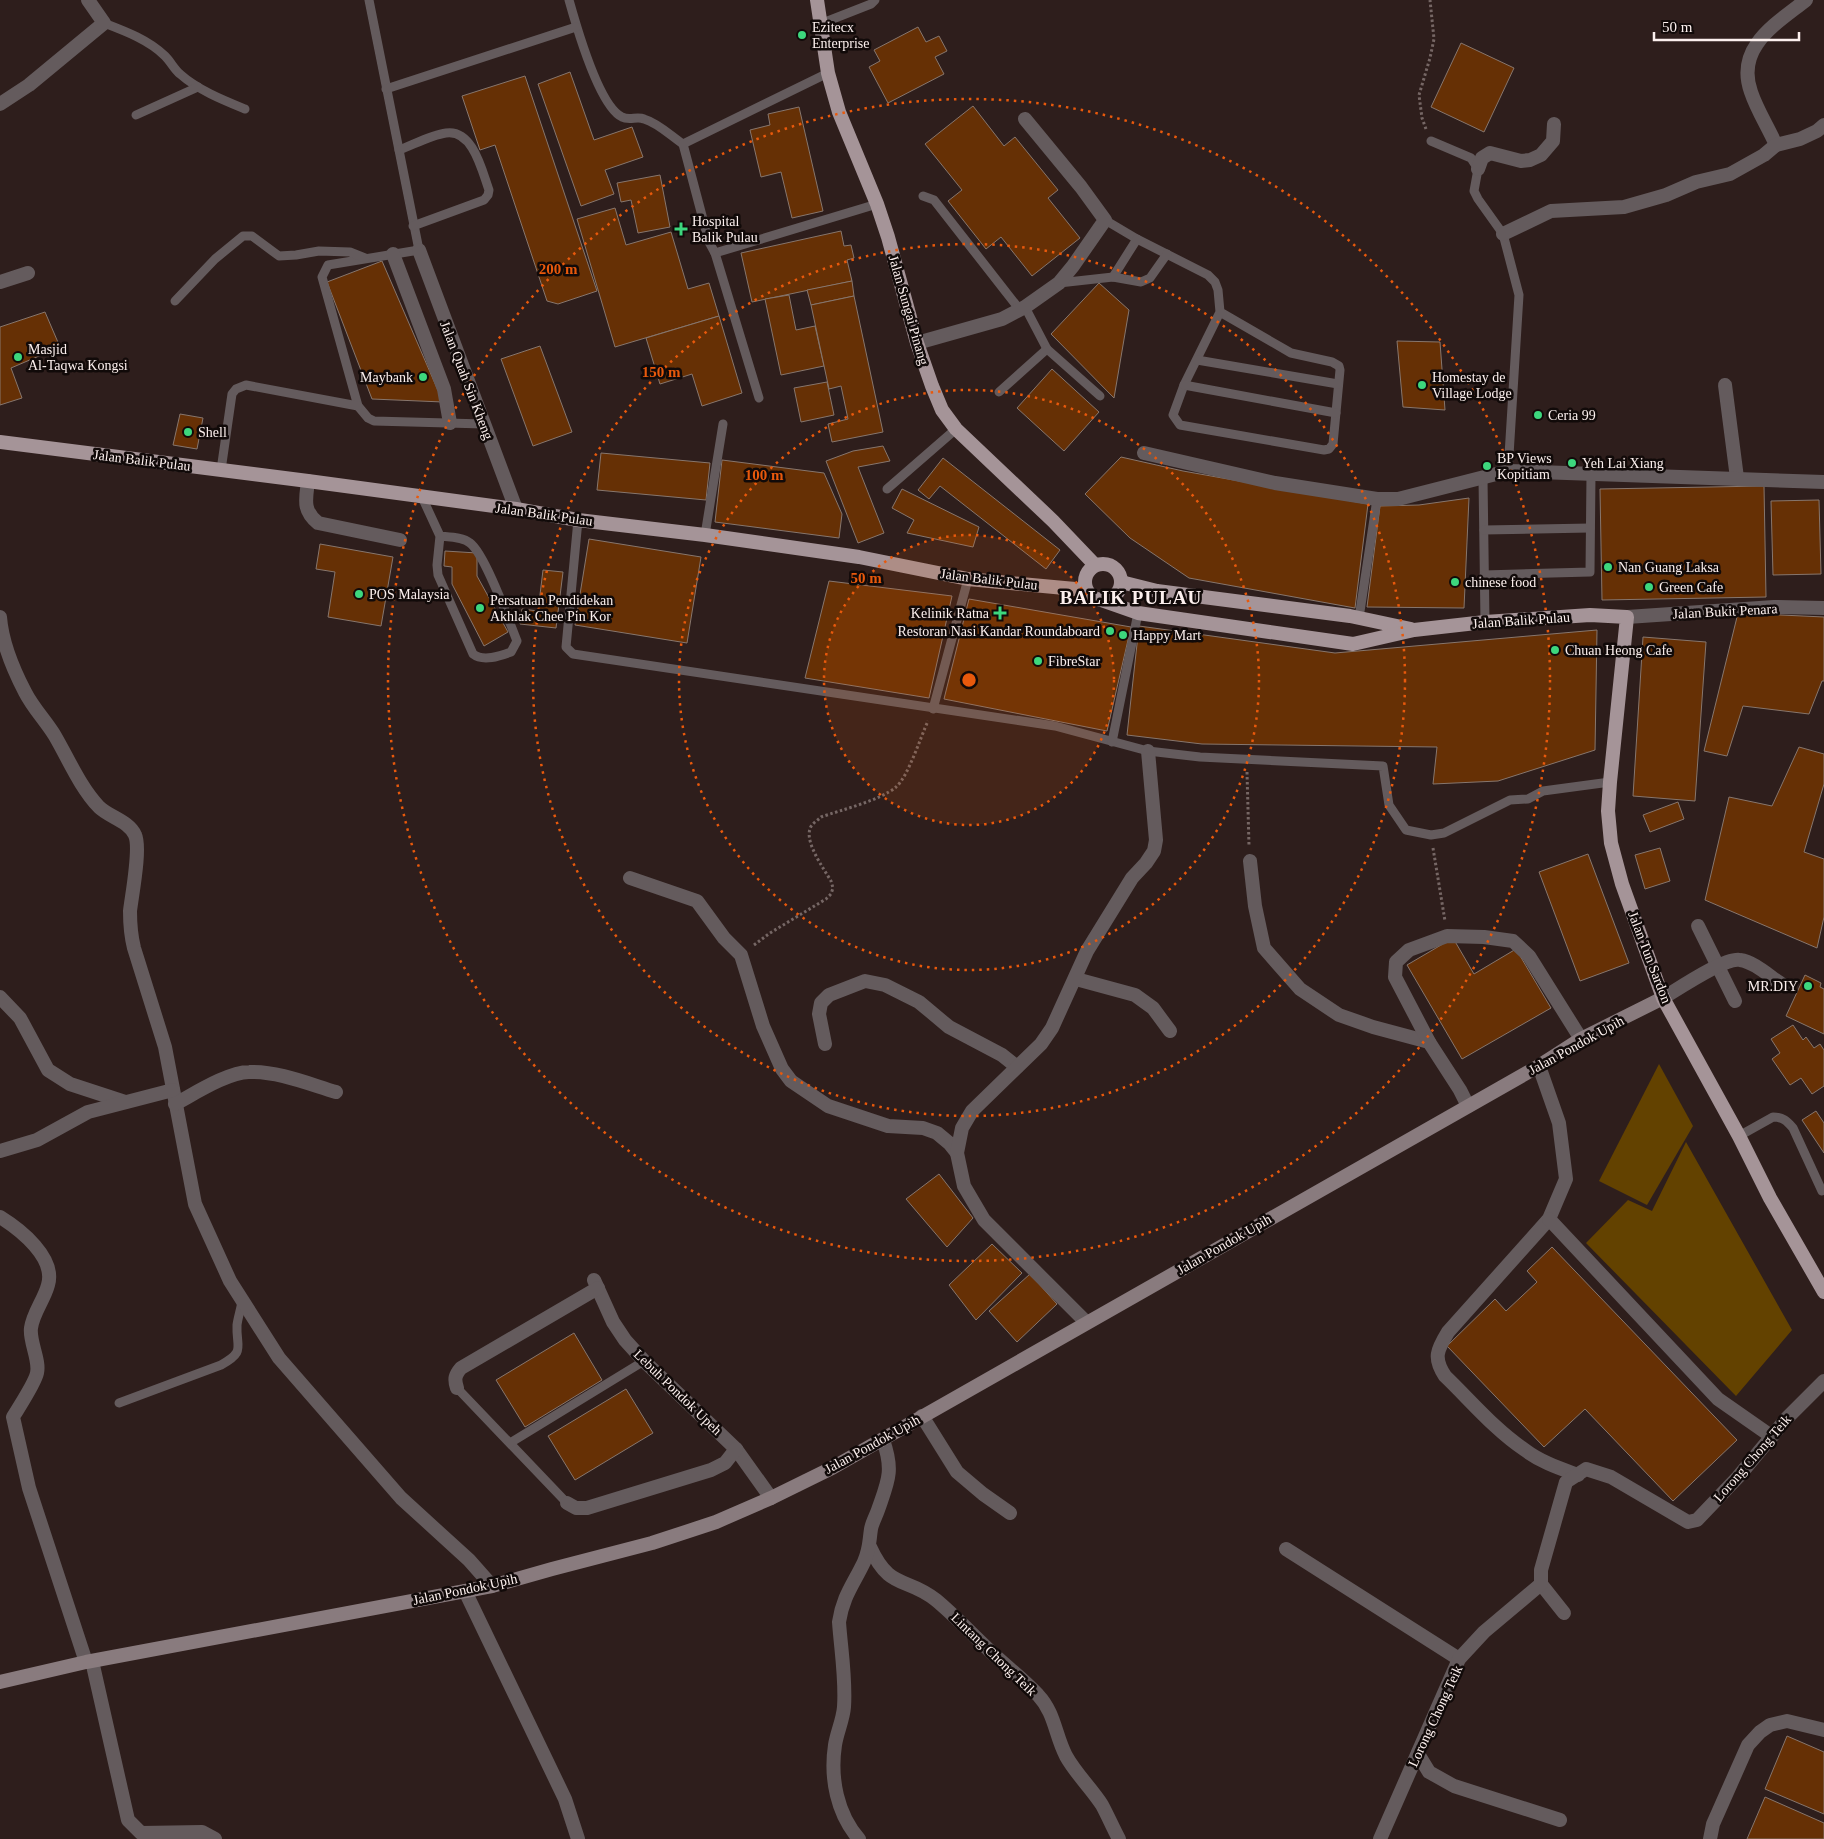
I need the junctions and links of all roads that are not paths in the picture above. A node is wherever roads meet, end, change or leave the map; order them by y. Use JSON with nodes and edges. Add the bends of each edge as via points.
{"nodes":[{"id":1,"x":88,"y":0,"type":"edge"},
{"id":2,"x":369,"y":0,"type":"edge"},
{"id":3,"x":569,"y":0,"type":"edge"},
{"id":4,"x":817,"y":0,"type":"edge"},
{"id":5,"x":875,"y":0,"type":"edge"},
{"id":6,"x":1806,"y":0,"type":"edge"},
{"id":7,"x":104,"y":23,"type":"junction"},
{"id":8,"x":820,"y":24,"type":"junction"},
{"id":9,"x":576,"y":27,"type":"junction"},
{"id":10,"x":828,"y":73,"type":"junction"},
{"id":11,"x":198,"y":87,"type":"junction"},
{"id":12,"x":386,"y":89,"type":"junction"},
{"id":13,"x":0,"y":104,"type":"edge"},
{"id":14,"x":245,"y":108,"type":"dead end"},
{"id":15,"x":136,"y":115,"type":"dead end"},
{"id":16,"x":1025,"y":119,"type":"dead end"},
{"id":17,"x":1554,"y":124,"type":"dead end"},
{"id":18,"x":1824,"y":125,"type":"edge"},
{"id":19,"x":1430,"y":141,"type":"road end"},
{"id":20,"x":683,"y":144,"type":"junction"},
{"id":21,"x":1776,"y":145,"type":"junction"},
{"id":22,"x":399,"y":150,"type":"junction"},
{"id":23,"x":1478,"y":169,"type":"junction"},
{"id":24,"x":924,"y":196,"type":"dead end"},
{"id":25,"x":877,"y":204,"type":"junction"},
{"id":26,"x":1105,"y":220,"type":"junction"},
{"id":27,"x":414,"y":226,"type":"junction"},
{"id":28,"x":1504,"y":234,"type":"junction"},
{"id":29,"x":1137,"y":239,"type":"junction"},
{"id":30,"x":419,"y":250,"type":"junction"},
{"id":31,"x":715,"y":253,"type":"junction"},
{"id":32,"x":393,"y":254,"type":"junction"},
{"id":33,"x":1167,"y":254,"type":"junction"},
{"id":34,"x":368,"y":259,"type":"junction"},
{"id":35,"x":28,"y":273,"type":"dead end"},
{"id":36,"x":1113,"y":278,"type":"junction"},
{"id":37,"x":0,"y":282,"type":"edge"},
{"id":38,"x":1059,"y":283,"type":"junction"},
{"id":39,"x":175,"y":301,"type":"dead end"},
{"id":40,"x":1023,"y":308,"type":"junction"},
{"id":41,"x":1220,"y":312,"type":"junction"},
{"id":42,"x":917,"y":342,"type":"junction"},
{"id":43,"x":1047,"y":349,"type":"junction"},
{"id":44,"x":1196,"y":360,"type":"junction"},
{"id":45,"x":1338,"y":384,"type":"junction"},
{"id":46,"x":1184,"y":385,"type":"junction"},
{"id":47,"x":1725,"y":385,"type":"dead end"},
{"id":48,"x":999,"y":392,"type":"dead end"},
{"id":49,"x":1100,"y":396,"type":"dead end"},
{"id":50,"x":759,"y":398,"type":"dead end"},
{"id":51,"x":358,"y":406,"type":"junction"},
{"id":52,"x":1336,"y":414,"type":"junction"},
{"id":53,"x":450,"y":423,"type":"junction"},
{"id":54,"x":484,"y":424,"type":"junction"},
{"id":55,"x":723,"y":424,"type":"dead end"},
{"id":56,"x":956,"y":429,"type":"junction"},
{"id":57,"x":0,"y":442,"type":"edge"},
{"id":58,"x":1144,"y":453,"type":"dead end"},
{"id":59,"x":221,"y":470,"type":"junction"},
{"id":60,"x":1508,"y":471,"type":"junction"},
{"id":61,"x":1590,"y":475,"type":"junction"},
{"id":62,"x":1482,"y":478,"type":"junction"},
{"id":63,"x":1737,"y":478,"type":"junction"},
{"id":64,"x":308,"y":481,"type":"junction"},
{"id":65,"x":1824,"y":482,"type":"edge"},
{"id":66,"x":887,"y":489,"type":"dead end"},
{"id":67,"x":422,"y":497,"type":"junction"},
{"id":68,"x":1377,"y":500,"type":"junction"},
{"id":69,"x":516,"y":509,"type":"junction"},
{"id":70,"x":578,"y":520,"type":"junction"},
{"id":71,"x":1590,"y":528,"type":"junction"},
{"id":72,"x":1484,"y":530,"type":"junction"},
{"id":73,"x":705,"y":535,"type":"junction"},
{"id":74,"x":440,"y":536,"type":"junction"},
{"id":75,"x":400,"y":540,"type":"dead end"},
{"id":76,"x":1095,"y":565,"type":"junction"},
{"id":77,"x":1484,"y":575,"type":"junction"},
{"id":78,"x":968,"y":579,"type":"junction"},
{"id":79,"x":1121,"y":582,"type":"junction"},
{"id":80,"x":1086,"y":590,"type":"junction"},
{"id":81,"x":1101,"y":600,"type":"junction"},
{"id":82,"x":1824,"y":608,"type":"edge"},
{"id":83,"x":1138,"y":613,"type":"junction"},
{"id":84,"x":0,"y":617,"type":"edge"},
{"id":85,"x":1627,"y":617,"type":"junction"},
{"id":86,"x":1359,"y":618,"type":"junction"},
{"id":87,"x":1485,"y":622,"type":"junction"},
{"id":88,"x":1414,"y":630,"type":"junction"},
{"id":89,"x":933,"y":708,"type":"junction"},
{"id":90,"x":1112,"y":742,"type":"junction"},
{"id":91,"x":1148,"y":751,"type":"junction"},
{"id":92,"x":1610,"y":782,"type":"junction"},
{"id":93,"x":1250,"y":861,"type":"road end"},
{"id":94,"x":630,"y":878,"type":"dead end"},
{"id":95,"x":1698,"y":926,"type":"dead end"},
{"id":96,"x":1718,"y":966,"type":"junction"},
{"id":97,"x":1076,"y":979,"type":"junction"},
{"id":98,"x":1783,"y":986,"type":"dead end"},
{"id":99,"x":0,"y":998,"type":"edge"},
{"id":100,"x":1663,"y":998,"type":"junction"},
{"id":101,"x":1734,"y":1001,"type":"dead end"},
{"id":102,"x":1170,"y":1031,"type":"dead end"},
{"id":103,"x":1581,"y":1039,"type":"junction"},
{"id":104,"x":1429,"y":1042,"type":"junction"},
{"id":105,"x":825,"y":1044,"type":"dead end"},
{"id":106,"x":1539,"y":1066,"type":"junction"},
{"id":107,"x":1017,"y":1067,"type":"junction"},
{"id":108,"x":336,"y":1092,"type":"dead end"},
{"id":109,"x":174,"y":1097,"type":"junction"},
{"id":110,"x":125,"y":1102,"type":"junction"},
{"id":111,"x":1468,"y":1106,"type":"junction"},
{"id":112,"x":1739,"y":1136,"type":"junction"},
{"id":113,"x":0,"y":1151,"type":"edge"},
{"id":114,"x":957,"y":1153,"type":"junction"},
{"id":115,"x":1822,"y":1191,"type":"dead end"},
{"id":116,"x":0,"y":1217,"type":"edge"},
{"id":117,"x":1549,"y":1220,"type":"junction"},
{"id":118,"x":1824,"y":1292,"type":"edge"},
{"id":119,"x":242,"y":1301,"type":"junction"},
{"id":120,"x":1086,"y":1322,"type":"junction"},
{"id":121,"x":644,"y":1361,"type":"junction"},
{"id":122,"x":1824,"y":1381,"type":"edge"},
{"id":123,"x":457,"y":1388,"type":"joint"},
{"id":124,"x":119,"y":1403,"type":"dead end"},
{"id":125,"x":922,"y":1416,"type":"junction"},
{"id":126,"x":1771,"y":1436,"type":"junction"},
{"id":127,"x":882,"y":1440,"type":"junction"},
{"id":128,"x":510,"y":1443,"type":"junction"},
{"id":129,"x":736,"y":1449,"type":"junction"},
{"id":130,"x":1578,"y":1475,"type":"junction"},
{"id":131,"x":771,"y":1498,"type":"junction"},
{"id":132,"x":567,"y":1503,"type":"joint"},
{"id":133,"x":1010,"y":1513,"type":"dead end"},
{"id":134,"x":870,"y":1547,"type":"junction"},
{"id":135,"x":1286,"y":1549,"type":"dead end"},
{"id":136,"x":1541,"y":1584,"type":"junction"},
{"id":137,"x":492,"y":1586,"type":"junction"},
{"id":138,"x":465,"y":1591,"type":"junction"},
{"id":139,"x":1564,"y":1613,"type":"dead end"},
{"id":140,"x":1459,"y":1659,"type":"junction"},
{"id":141,"x":89,"y":1662,"type":"junction"},
{"id":142,"x":0,"y":1682,"type":"edge"},
{"id":143,"x":1824,"y":1730,"type":"edge"},
{"id":144,"x":1418,"y":1754,"type":"junction"},
{"id":145,"x":1560,"y":1820,"type":"dead end"},
{"id":146,"x":215,"y":1839,"type":"edge"},
{"id":147,"x":578,"y":1839,"type":"edge"},
{"id":148,"x":859,"y":1839,"type":"edge"},
{"id":149,"x":1119,"y":1839,"type":"edge"},
{"id":150,"x":1380,"y":1839,"type":"edge"},
{"id":151,"x":1710,"y":1839,"type":"edge"}],
"edges":[{"from":1,"to":7,"type":"street"},
{"from":2,"to":12,"type":"lane"},
{"from":3,"to":9,"type":"lane"},
{"from":4,"to":8,"type":"main road","name":"Jalan Sungai Pinang"},
{"from":5,"to":8,"type":"lane"},
{"from":6,"to":21,"type":"street","via":[[1759,39],[1750,55],[1747,74],[1751,92]]},
{"from":7,"to":11,"type":"lane","via":[[132,33],[165,56],[179,74]]},
{"from":7,"to":13,"type":"street","via":[[29,85]]},
{"from":8,"to":10,"type":"main road","name":"Jalan Sungai Pinang"},
{"from":9,"to":12,"type":"lane"},
{"from":9,"to":20,"type":"lane","via":[[612,110],[626,119],[647,120]]},
{"from":10,"to":20,"type":"lane"},
{"from":10,"to":25,"type":"main road","name":"Jalan Sungai Pinang","via":[[839,112]]},
{"from":11,"to":14,"type":"lane"},
{"from":11,"to":15,"type":"lane"},
{"from":12,"to":22,"type":"lane"},
{"from":16,"to":26,"type":"street"},
{"from":17,"to":23,"type":"street","via":[[1553,141],[1541,155],[1521,161],[1490,153],[1482,158]]},
{"from":18,"to":21,"type":"street","via":[[1800,139]]},
{"from":19,"to":23,"type":"lane","via":[[1471,158]]},
{"from":20,"to":31,"type":"lane","via":[[709,242]]},
{"from":21,"to":28,"type":"street","via":[[1730,174],[1696,182],[1666,195],[1624,207],[1552,211]]},
{"from":22,"to":27,"type":"lane"},
{"from":22,"to":27,"type":"lane","via":[[446,133],[456,134],[466,139],[476,154],[489,190],[484,200]]},
{"from":23,"to":28,"type":"lane","via":[[1474,191]]},
{"from":24,"to":40,"type":"lane","via":[[934,200]]},
{"from":25,"to":31,"type":"lane"},
{"from":25,"to":42,"type":"main road","name":"Jalan Sungai Pinang"},
{"from":26,"to":29,"type":"lane"},
{"from":26,"to":38,"type":"street"},
{"from":27,"to":30,"type":"lane"},
{"from":28,"to":60,"type":"lane","via":[[1518,295]]},
{"from":29,"to":33,"type":"lane"},
{"from":29,"to":36,"type":"lane"},
{"from":30,"to":32,"type":"lane"},
{"from":30,"to":54,"type":"street","name":"Jalan Quah Sin Kheng"},
{"from":31,"to":50,"type":"lane"},
{"from":32,"to":34,"type":"lane"},
{"from":32,"to":53,"type":"street","via":[[444,389]]},
{"from":33,"to":36,"type":"lane","via":[[1145,281]]},
{"from":33,"to":41,"type":"lane","via":[[1208,275],[1215,282]]},
{"from":34,"to":39,"type":"lane","via":[[350,252],[319,251],[279,256],[252,236],[243,236],[215,258]]},
{"from":34,"to":51,"type":"lane","via":[[328,265],[322,277]]},
{"from":35,"to":37,"type":"street"},
{"from":36,"to":38,"type":"lane"},
{"from":38,"to":40,"type":"street"},
{"from":40,"to":42,"type":"street","via":[[1002,319]]},
{"from":40,"to":43,"type":"lane"},
{"from":41,"to":44,"type":"lane"},
{"from":41,"to":45,"type":"lane","via":[[1291,353],[1336,363],[1340,370]]},
{"from":42,"to":56,"type":"main road","name":"Jalan Sungai Pinang","via":[[942,410]]},
{"from":43,"to":48,"type":"lane"},
{"from":43,"to":49,"type":"lane"},
{"from":44,"to":45,"type":"lane"},
{"from":44,"to":46,"type":"lane"},
{"from":45,"to":52,"type":"lane"},
{"from":46,"to":52,"type":"lane"},
{"from":46,"to":52,"type":"lane","via":[[1172,415],[1180,425],[1324,450],[1334,444]]},
{"from":47,"to":63,"type":"street"},
{"from":51,"to":53,"type":"lane","via":[[374,421]]},
{"from":51,"to":59,"type":"lane","via":[[246,385],[236,389],[232,394]]},
{"from":53,"to":54,"type":"lane"},
{"from":54,"to":69,"type":"street","name":"Jalan Quah Sin Kheng"},
{"from":55,"to":73,"type":"lane"},
{"from":56,"to":66,"type":"lane"},
{"from":56,"to":76,"type":"main road","name":"Jalan Sungai Pinang"},
{"from":57,"to":59,"type":"main road","name":"Jalan Balik Pulau"},
{"from":58,"to":68,"type":"street","via":[[1275,483]]},
{"from":59,"to":64,"type":"main road","name":"Jalan Balik Pulau"},
{"from":60,"to":61,"type":"street"},
{"from":60,"to":62,"type":"street"},
{"from":61,"to":63,"type":"street"},
{"from":61,"to":71,"type":"lane"},
{"from":62,"to":68,"type":"street","via":[[1398,499]]},
{"from":62,"to":72,"type":"lane"},
{"from":63,"to":65,"type":"street"},
{"from":64,"to":67,"type":"main road","name":"Jalan Balik Pulau"},
{"from":64,"to":75,"type":"street","via":[[306,509],[318,523]]},
{"from":67,"to":69,"type":"main road","name":"Jalan Balik Pulau"},
{"from":67,"to":74,"type":"lane"},
{"from":68,"to":86,"type":"lane"},
{"from":69,"to":70,"type":"main road","name":"Jalan Balik Pulau"},
{"from":70,"to":73,"type":"main road","name":"Jalan Balik Pulau"},
{"from":70,"to":89,"type":"lane","via":[[566,646],[573,654]]},
{"from":71,"to":72,"type":"lane"},
{"from":71,"to":77,"type":"lane","via":[[1590,572]]},
{"from":72,"to":77,"type":"lane"},
{"from":73,"to":78,"type":"main road","name":"Jalan Balik Pulau","via":[[859,557]]},
{"from":74,"to":74,"type":"lane","via":[[469,541],[476,548],[517,641],[511,652],[481,658],[473,654],[438,575]]},
{"from":76,"to":79,"type":"main road","via":[[1112,566]]},
{"from":76,"to":80,"type":"main road","via":[[1087,573]]},
{"from":77,"to":87,"type":"lane"},
{"from":78,"to":80,"type":"main road","name":"Jalan Balik Pulau"},
{"from":78,"to":89,"type":"lane"},
{"from":79,"to":81,"type":"main road","via":[[1117,593]]},
{"from":79,"to":86,"type":"main road","name":"Jalan Balik Pulau","via":[[1157,591]]},
{"from":80,"to":81,"type":"main road"},
{"from":81,"to":83,"type":"main road","name":"Jalan Balik Pulau"},
{"from":82,"to":85,"type":"street","name":"Jalan Bukit Penara","via":[[1774,607]]},
{"from":83,"to":88,"type":"main road","name":"Jalan Balik Pulau","via":[[1353,644]]},
{"from":83,"to":90,"type":"lane"},
{"from":84,"to":109,"type":"street","via":[[2,634],[25,693],[55,736],[86,790],[100,808],[131,828],[136,836],[131,932],[165,1047]]},
{"from":85,"to":87,"type":"main road","name":"Jalan Balik Pulau","via":[[1590,615]]},
{"from":85,"to":92,"type":"main road","name":"Jalan Tun Sardon"},
{"from":86,"to":88,"type":"main road","name":"Jalan Balik Pulau"},
{"from":87,"to":88,"type":"main road","name":"Jalan Balik Pulau"},
{"from":89,"to":90,"type":"lane","via":[[1055,726]]},
{"from":90,"to":91,"type":"lane"},
{"from":91,"to":92,"type":"lane","via":[[1200,757],[1382,766],[1388,805],[1406,830],[1431,836],[1444,833],[1510,800],[1528,799],[1543,790]]},
{"from":91,"to":97,"type":"street","via":[[1156,840],[1154,851],[1132,878],[1087,952]]},
{"from":92,"to":100,"type":"main road","name":"Jalan Tun Sardon","via":[[1611,844]]},
{"from":93,"to":104,"type":"street","via":[[1264,948],[1300,989],[1339,1015]]},
{"from":94,"to":114,"type":"street","via":[[697,901],[741,955],[762,1026],[791,1081],[828,1106],[888,1126],[922,1128],[937,1133]]},
{"from":95,"to":96,"type":"street"},
{"from":96,"to":98,"type":"street","via":[[1737,959],[1748,962]]},
{"from":96,"to":100,"type":"street"},
{"from":96,"to":101,"type":"street"},
{"from":97,"to":102,"type":"street","via":[[1135,995],[1153,1008]]},
{"from":97,"to":107,"type":"street","via":[[1052,1028]]},
{"from":99,"to":110,"type":"street","via":[[20,1018],[48,1070],[70,1084]]},
{"from":100,"to":103,"type":"main road","name":"Jalan Pondok Upih"},
{"from":100,"to":112,"type":"main road","name":"Jalan Tun Sardon"},
{"from":103,"to":104,"type":"street","via":[[1529,956],[1513,941],[1447,936],[1409,950],[1396,962],[1395,976]]},
{"from":103,"to":106,"type":"main road","name":"Jalan Pondok Upih"},
{"from":104,"to":111,"type":"street"},
{"from":105,"to":107,"type":"street","via":[[819,1014],[822,1003],[830,995],[865,981],[885,985],[919,1002],[949,1027],[1002,1055]]},
{"from":106,"to":111,"type":"main road","name":"Jalan Pondok Upih"},
{"from":106,"to":117,"type":"street","via":[[1559,1123],[1566,1179]]},
{"from":107,"to":114,"type":"street","via":[[972,1111],[962,1128]]},
{"from":108,"to":109,"type":"street","via":[[248,1071]]},
{"from":109,"to":110,"type":"street"},
{"from":109,"to":119,"type":"street","via":[[195,1204]]},
{"from":110,"to":113,"type":"street","via":[[88,1112],[37,1140]]},
{"from":111,"to":120,"type":"main road","name":"Jalan Pondok Upih"},
{"from":112,"to":115,"type":"lane","via":[[1773,1117],[1787,1121]]},
{"from":112,"to":118,"type":"main road","name":"Jalan Tun Sardon"},
{"from":114,"to":120,"type":"street","via":[[964,1186],[984,1220]]},
{"from":116,"to":141,"type":"street","via":[[37,1249],[50,1275],[30,1330],[38,1372],[14,1417],[29,1488]]},
{"from":117,"to":126,"type":"street","via":[[1718,1398]]},
{"from":117,"to":130,"type":"street","via":[[1448,1332],[1437,1359],[1446,1376],[1518,1445],[1542,1461]]},
{"from":119,"to":124,"type":"lane","via":[[238,1323],[239,1348],[230,1360]]},
{"from":119,"to":137,"type":"street","via":[[279,1358],[395,1490]]},
{"from":120,"to":125,"type":"main road","name":"Jalan Pondok Upih"},
{"from":121,"to":123,"type":"street","name":"Lebuh Pondok Upeh","via":[[617,1328],[596,1284],[461,1368],[454,1381]]},
{"from":121,"to":128,"type":"lane"},
{"from":121,"to":129,"type":"street","name":"Lebuh Pondok Upeh"},
{"from":122,"to":126,"type":"street","name":"Lorong Chong Teik"},
{"from":123,"to":128,"type":"lane"},
{"from":125,"to":127,"type":"main road","name":"Jalan Pondok Upih"},
{"from":125,"to":133,"type":"street","via":[[957,1472]]},
{"from":126,"to":130,"type":"street","name":"Lorong Chong Teik","via":[[1697,1520],[1688,1522],[1611,1477],[1586,1469]]},
{"from":127,"to":131,"type":"main road","name":"Jalan Pondok Upih"},
{"from":127,"to":134,"type":"street","via":[[890,1473],[872,1528]]},
{"from":128,"to":132,"type":"lane"},
{"from":129,"to":131,"type":"street","name":"Lebuh Pondok Upeh"},
{"from":129,"to":132,"type":"street","via":[[726,1463],[711,1470],[587,1508],[576,1508]]},
{"from":130,"to":136,"type":"street","via":[[1566,1482],[1540,1570]]},
{"from":131,"to":137,"type":"main road","name":"Jalan Pondok Upih","via":[[716,1522],[652,1544]]},
{"from":134,"to":148,"type":"street","via":[[847,1592],[839,1622],[844,1709],[835,1747],[834,1770],[844,1818]]},
{"from":134,"to":149,"type":"street","name":"Lintang Chong Teik","via":[[881,1568],[891,1577],[934,1598],[1048,1706],[1067,1757],[1102,1805]]},
{"from":135,"to":140,"type":"street"},
{"from":136,"to":139,"type":"street"},
{"from":136,"to":140,"type":"street","name":"Lorong Chong Teik","via":[[1484,1632]]},
{"from":137,"to":138,"type":"main road","name":"Jalan Pondok Upih"},
{"from":138,"to":141,"type":"main road","name":"Jalan Pondok Upih"},
{"from":138,"to":147,"type":"street","via":[[565,1799]]},
{"from":140,"to":144,"type":"street","name":"Lorong Chong Teik"},
{"from":141,"to":142,"type":"main road","name":"Jalan Pondok Upih"},
{"from":141,"to":146,"type":"street","via":[[128,1820],[141,1833],[202,1832]]},
{"from":143,"to":151,"type":"street","via":[[1787,1721],[1770,1725],[1760,1732],[1748,1745],[1713,1824]]},
{"from":144,"to":145,"type":"street","via":[[1428,1772],[1454,1786]]},
{"from":144,"to":150,"type":"street","name":"Lorong Chong Teik"}]}
